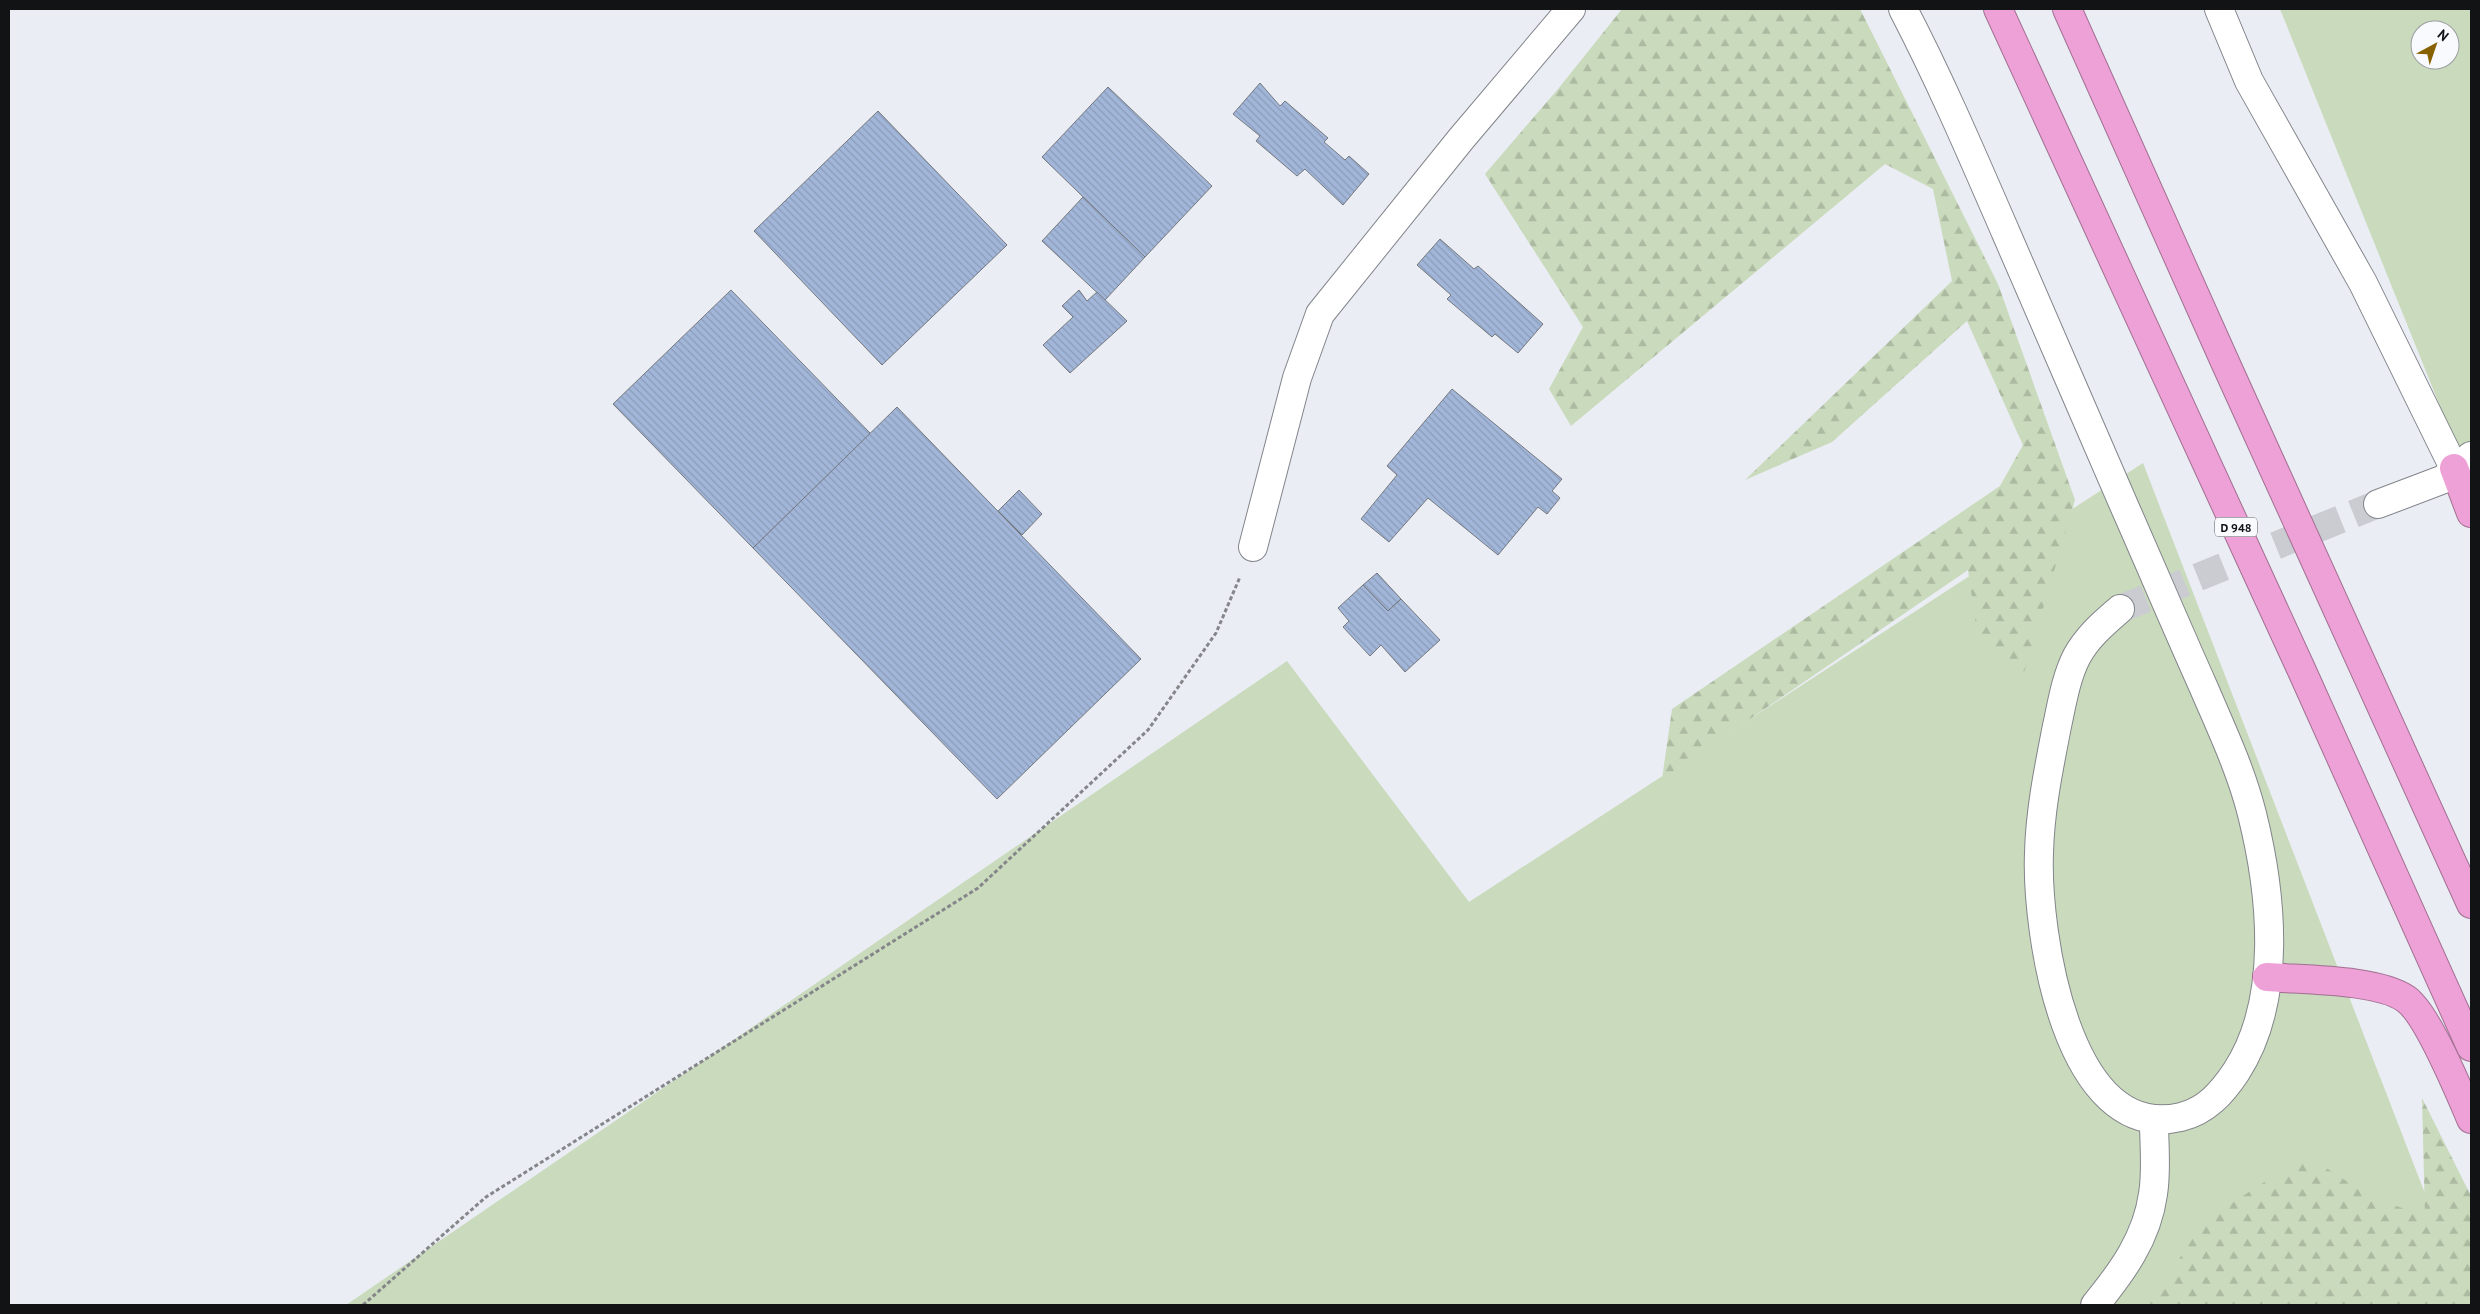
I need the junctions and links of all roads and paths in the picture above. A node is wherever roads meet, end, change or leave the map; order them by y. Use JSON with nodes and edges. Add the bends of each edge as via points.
{"nodes":[{"id":1,"x":1571,"y":9,"type":"edge"},
{"id":2,"x":1903,"y":9,"type":"edge"},
{"id":3,"x":1998,"y":9,"type":"edge"},
{"id":4,"x":2067,"y":9,"type":"edge"},
{"id":5,"x":2219,"y":9,"type":"edge"},
{"id":6,"x":2463,"y":462,"type":"edge"},
{"id":7,"x":2378,"y":504,"type":"tunnel mouth"},
{"id":8,"x":2471,"y":513,"type":"edge"},
{"id":9,"x":1253,"y":547,"type":"joint"},
{"id":10,"x":2120,"y":609,"type":"tunnel mouth"},
{"id":11,"x":2471,"y":904,"type":"edge"},
{"id":12,"x":2267,"y":977,"type":"junction"},
{"id":13,"x":2471,"y":1047,"type":"edge"},
{"id":14,"x":2471,"y":1119,"type":"edge"},
{"id":15,"x":2154,"y":1121,"type":"junction"},
{"id":16,"x":363,"y":1305,"type":"edge"},
{"id":17,"x":2095,"y":1305,"type":"edge"}],
"edges":[{"from":1,"to":9,"type":"street","via":[[1320,314],[1296,378]]},
{"from":2,"to":12,"type":"street","via":[[1937,74],[2230,750],[2252,812],[2261,858],[2268,905]]},
{"from":3,"to":13,"type":"highway","number":"D 948"},
{"from":4,"to":11,"type":"highway"},
{"from":5,"to":6,"type":"street","via":[[2249,81]]},
{"from":6,"to":7,"type":"street","via":[[2444,479]]},
{"from":6,"to":8,"type":"highway"},
{"from":9,"to":16,"type":"path","via":[[1216,633],[1148,730],[978,888],[486,1197]]},
{"from":10,"to":15,"type":"street","via":[[2094,631],[2085,644],[2076,658],[2065,690],[2043,808],[2039,855],[2043,921],[2064,1020],[2079,1055],[2100,1087],[2122,1108]]},
{"from":12,"to":14,"type":"highway","via":[[2385,988],[2406,999],[2422,1017]]},
{"from":12,"to":15,"type":"street","via":[[2260,1017],[2243,1061],[2227,1086],[2207,1106],[2184,1116]]},
{"from":15,"to":17,"type":"street","via":[[2153,1194],[2143,1232],[2124,1268]]}]}
